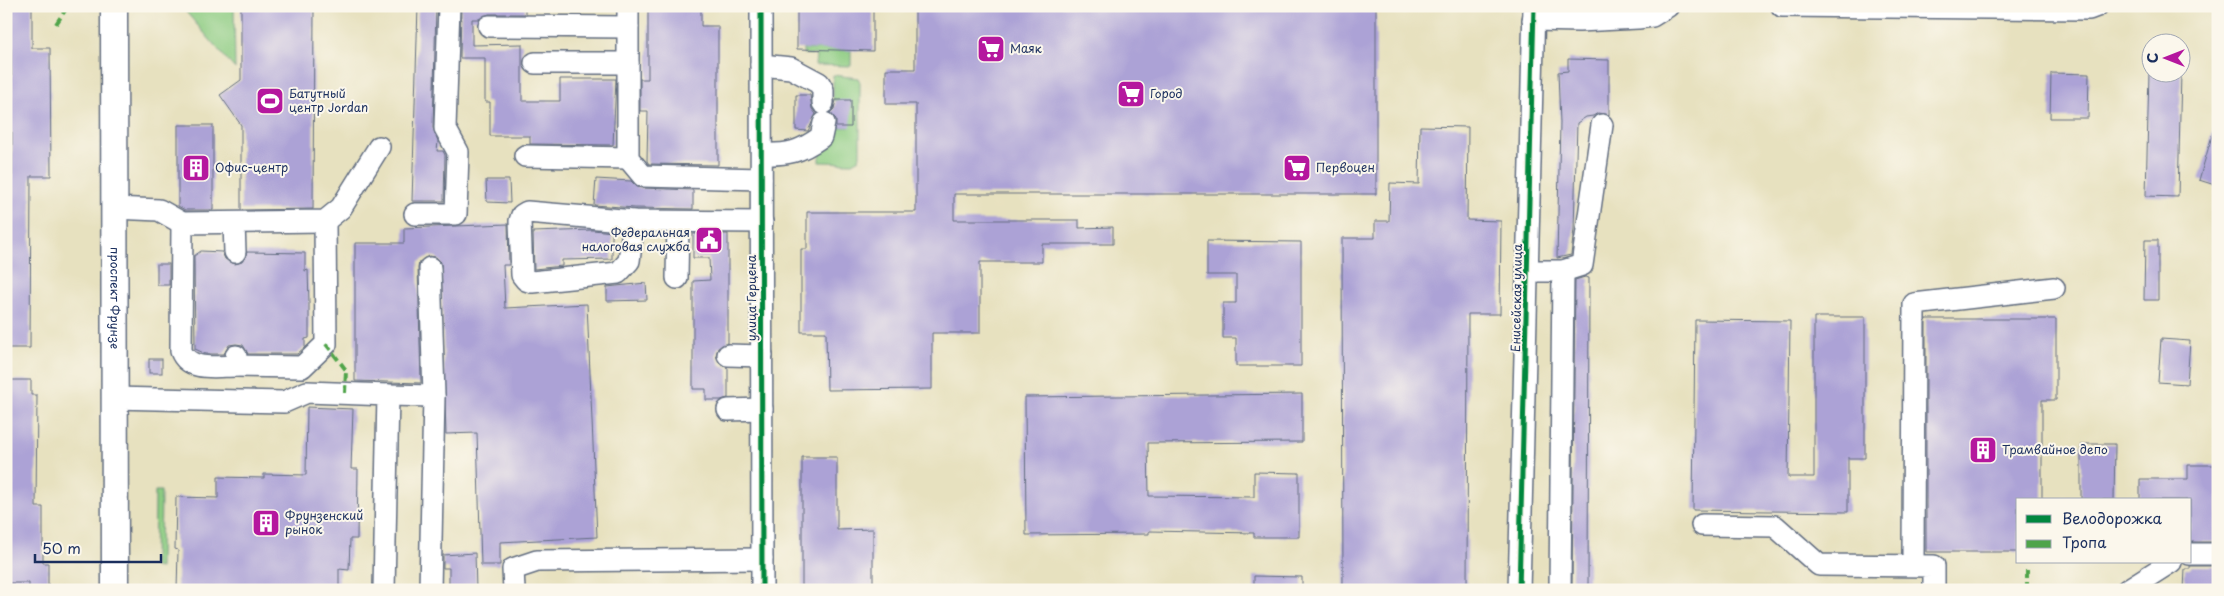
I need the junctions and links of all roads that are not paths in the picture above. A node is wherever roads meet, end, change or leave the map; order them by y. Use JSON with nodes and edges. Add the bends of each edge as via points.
{"nodes":[{"id":1,"x":114,"y":6,"type":"edge"},
{"id":2,"x":449,"y":6,"type":"edge"},
{"id":3,"x":761,"y":6,"type":"edge"},
{"id":4,"x":1668,"y":6,"type":"edge"},
{"id":5,"x":1782,"y":6,"type":"edge"},
{"id":6,"x":2092,"y":7,"type":"edge"},
{"id":7,"x":1534,"y":13,"type":"edge"},
{"id":8,"x":628,"y":17,"type":"edge"},
{"id":9,"x":489,"y":26,"type":"dead end"},
{"id":10,"x":535,"y":63,"type":"dead end"},
{"id":11,"x":628,"y":63,"type":"junction"},
{"id":12,"x":761,"y":65,"type":"junction"},
{"id":13,"x":1602,"y":125,"type":"dead end"},
{"id":14,"x":378,"y":148,"type":"dead end"},
{"id":15,"x":762,"y":154,"type":"junction"},
{"id":16,"x":525,"y":156,"type":"dead end"},
{"id":17,"x":628,"y":158,"type":"junction"},
{"id":18,"x":761,"y":179,"type":"junction"},
{"id":19,"x":114,"y":208,"type":"junction"},
{"id":20,"x":415,"y":214,"type":"dead end"},
{"id":21,"x":325,"y":221,"type":"junction"},
{"id":22,"x":634,"y":221,"type":"junction"},
{"id":23,"x":678,"y":222,"type":"junction"},
{"id":24,"x":762,"y":222,"type":"junction"},
{"id":25,"x":182,"y":223,"type":"junction"},
{"id":26,"x":234,"y":223,"type":"junction"},
{"id":27,"x":234,"y":252,"type":"dead end"},
{"id":28,"x":430,"y":268,"type":"dead end"},
{"id":29,"x":1563,"y":271,"type":"junction"},
{"id":30,"x":1528,"y":272,"type":"junction"},
{"id":31,"x":677,"y":278,"type":"dead end"},
{"id":32,"x":2054,"y":288,"type":"dead end"},
{"id":33,"x":728,"y":355,"type":"dead end"},
{"id":34,"x":762,"y":356,"type":"junction"},
{"id":35,"x":388,"y":395,"type":"junction"},
{"id":36,"x":434,"y":396,"type":"junction"},
{"id":37,"x":114,"y":398,"type":"junction"},
{"id":38,"x":762,"y":409,"type":"junction"},
{"id":39,"x":728,"y":410,"type":"dead end"},
{"id":40,"x":1702,"y":525,"type":"dead end"},
{"id":41,"x":2192,"y":554,"type":"edge"},
{"id":42,"x":2218,"y":554,"type":"edge"},
{"id":43,"x":762,"y":559,"type":"junction"},
{"id":44,"x":2168,"y":564,"type":"edge"},
{"id":45,"x":1913,"y":566,"type":"junction"},
{"id":46,"x":115,"y":590,"type":"edge"},
{"id":47,"x":384,"y":590,"type":"edge"},
{"id":48,"x":430,"y":590,"type":"edge"},
{"id":49,"x":514,"y":590,"type":"edge"},
{"id":50,"x":762,"y":590,"type":"edge"},
{"id":51,"x":1519,"y":590,"type":"edge"},
{"id":52,"x":1560,"y":590,"type":"edge"},
{"id":53,"x":1934,"y":590,"type":"edge"},
{"id":54,"x":2127,"y":590,"type":"edge"}],
"edges":[{"from":1,"to":19,"type":"main road","name":"проспект Фрунзе"},
{"from":2,"to":20,"type":"street","via":[[444,128],[458,152],[456,214]]},
{"from":3,"to":12,"type":"street","name":"улица Герцена"},
{"from":4,"to":7,"type":"street","via":[[1652,16],[1638,18],[1579,21]]},
{"from":5,"to":6,"type":"street"},
{"from":7,"to":30,"type":"street","name":"Енисейская улица"},
{"from":8,"to":9,"type":"street"},
{"from":8,"to":11,"type":"street"},
{"from":10,"to":11,"type":"street"},
{"from":11,"to":17,"type":"street"},
{"from":12,"to":15,"type":"street","name":"улица Герцена"},
{"from":12,"to":15,"type":"street","via":[[791,68],[819,83],[823,90],[821,136],[804,149],[777,155]]},
{"from":13,"to":29,"type":"street","via":[[1582,265]]},
{"from":14,"to":21,"type":"street","via":[[340,208]]},
{"from":15,"to":18,"type":"street","name":"улица Герцена"},
{"from":16,"to":17,"type":"street"},
{"from":17,"to":18,"type":"street","via":[[644,176]]},
{"from":18,"to":24,"type":"street","name":"улица Герцена"},
{"from":19,"to":25,"type":"street","via":[[159,210]]},
{"from":19,"to":37,"type":"main road","name":"проспект Фрунзе"},
{"from":21,"to":25,"type":"street","via":[[326,344],[302,367],[236,361],[206,366],[190,363],[184,358],[181,351]]},
{"from":21,"to":26,"type":"street"},
{"from":22,"to":22,"type":"street","via":[[629,262],[618,274],[532,282],[522,275],[520,221],[524,213]]},
{"from":22,"to":23,"type":"street"},
{"from":23,"to":24,"type":"street"},
{"from":23,"to":31,"type":"street"},
{"from":24,"to":34,"type":"street","name":"улица Герцена"},
{"from":25,"to":26,"type":"street"},
{"from":26,"to":27,"type":"street"},
{"from":28,"to":36,"type":"street"},
{"from":29,"to":30,"type":"street"},
{"from":29,"to":52,"type":"street"},
{"from":30,"to":51,"type":"street","name":"Енисейская улица"},
{"from":32,"to":45,"type":"street","via":[[1914,304]]},
{"from":33,"to":34,"type":"street"},
{"from":34,"to":38,"type":"street","name":"улица Герцена"},
{"from":35,"to":36,"type":"street"},
{"from":35,"to":37,"type":"street","via":[[307,392],[284,402]]},
{"from":35,"to":47,"type":"street"},
{"from":36,"to":48,"type":"street"},
{"from":37,"to":46,"type":"main road","name":"проспект Фрунзе"},
{"from":38,"to":39,"type":"street"},
{"from":38,"to":43,"type":"street","name":"улица Герцена"},
{"from":40,"to":45,"type":"street","via":[[1775,526],[1819,564]]},
{"from":41,"to":42,"type":"street"},
{"from":43,"to":49,"type":"street","via":[[537,561],[513,569]]},
{"from":43,"to":50,"type":"street","name":"улица Герцена"},
{"from":44,"to":54,"type":"street"},
{"from":45,"to":53,"type":"street","via":[[1934,566]]}]}
